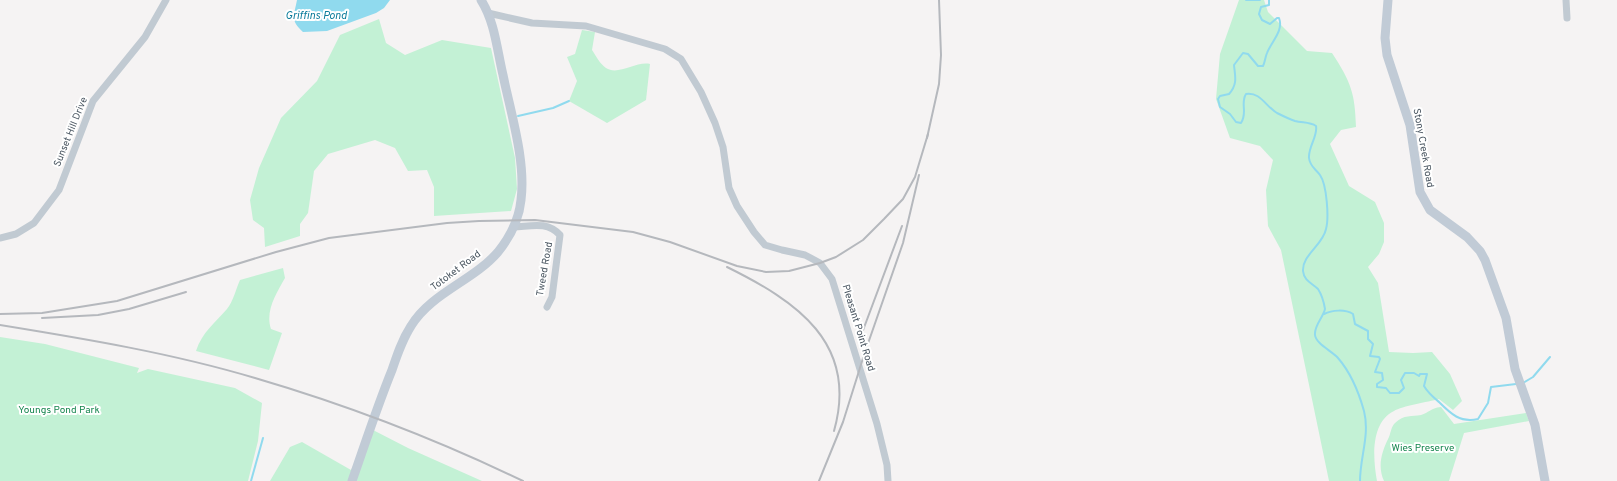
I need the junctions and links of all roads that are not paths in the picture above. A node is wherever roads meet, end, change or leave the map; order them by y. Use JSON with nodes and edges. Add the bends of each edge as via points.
{"nodes":[{"id":1,"x":166,"y":0,"type":"edge"},
{"id":2,"x":481,"y":0,"type":"edge"},
{"id":3,"x":1388,"y":0,"type":"edge"},
{"id":4,"x":1566,"y":0,"type":"edge"},
{"id":5,"x":488,"y":13,"type":"junction"},
{"id":6,"x":1567,"y":18,"type":"dead end"},
{"id":7,"x":514,"y":227,"type":"junction"},
{"id":8,"x":0,"y":238,"type":"edge"},
{"id":9,"x":547,"y":307,"type":"dead end"},
{"id":10,"x":353,"y":480,"type":"edge"},
{"id":11,"x":888,"y":481,"type":"edge"},
{"id":12,"x":1545,"y":481,"type":"edge"}],
"edges":[{"from":1,"to":8,"type":"street","name":"Sunset Hill Drive","via":[[146,37],[93,102],[59,190],[34,223],[16,234]]},
{"from":2,"to":5,"type":"main road","name":"Totoket Road"},
{"from":3,"to":12,"type":"main road","name":"Stony Creek Road","via":[[1385,38],[1387,55],[1410,125],[1420,192],[1430,210],[1467,237],[1485,260],[1506,318],[1515,370],[1535,425]]},
{"from":4,"to":6,"type":"street"},
{"from":5,"to":7,"type":"main road","name":"Totoket Road","via":[[522,170],[521,201]]},
{"from":5,"to":11,"type":"street","name":"Pleasant Point Road","via":[[532,23],[586,26],[665,49],[681,59],[715,122],[729,188],[754,232],[765,245],[805,254],[820,264],[832,279],[877,424]]},
{"from":7,"to":9,"type":"street","name":"Tweed Road","via":[[540,224],[560,235],[552,297]]},
{"from":7,"to":10,"type":"main road","name":"Totoket Road","via":[[489,261],[433,302],[411,325],[369,428]]}]}
